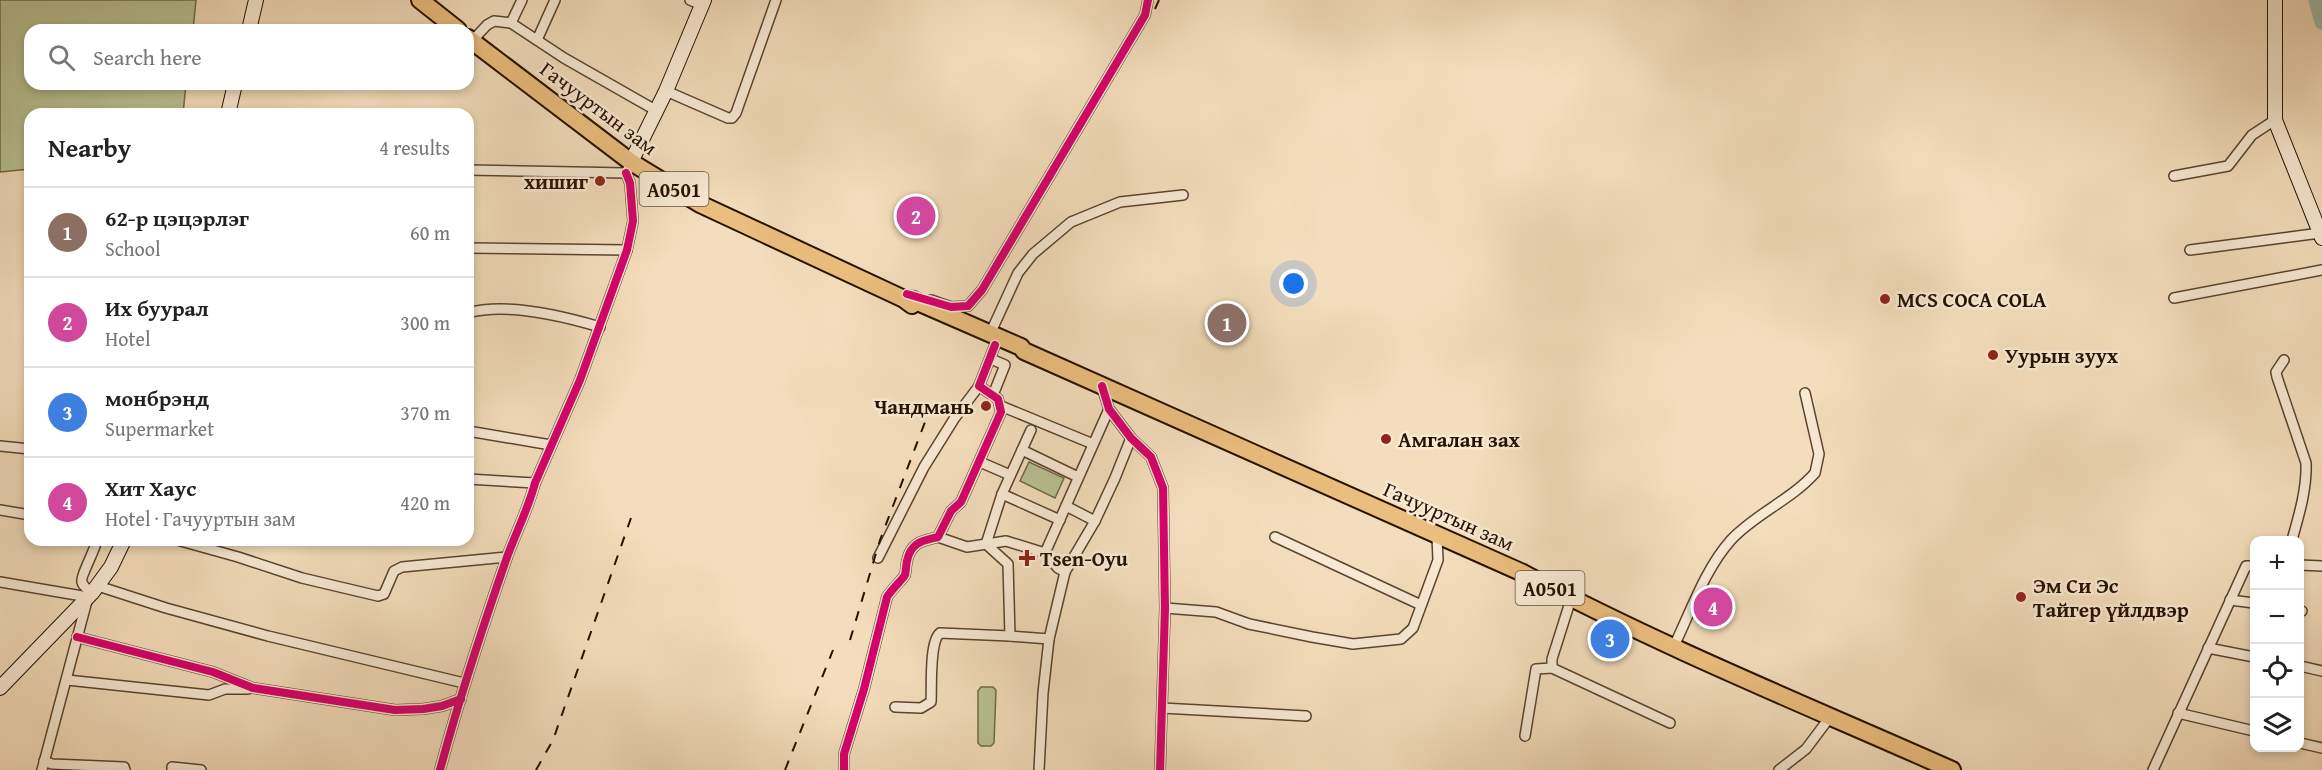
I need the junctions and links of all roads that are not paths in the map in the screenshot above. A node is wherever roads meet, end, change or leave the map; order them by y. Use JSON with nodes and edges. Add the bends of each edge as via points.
{"nodes":[{"id":1,"x":256,"y":0,"type":"edge"},
{"id":2,"x":420,"y":0,"type":"edge"},
{"id":3,"x":522,"y":0,"type":"edge"},
{"id":4,"x":555,"y":0,"type":"edge"},
{"id":5,"x":776,"y":0,"type":"edge"},
{"id":6,"x":1148,"y":0,"type":"edge"},
{"id":7,"x":2275,"y":0,"type":"edge"},
{"id":8,"x":699,"y":2,"type":"edge"},
{"id":9,"x":511,"y":23,"type":"junction"},
{"id":10,"x":250,"y":24,"type":"edge"},
{"id":11,"x":450,"y":24,"type":"edge"},
{"id":12,"x":474,"y":36,"type":"edge"},
{"id":13,"x":537,"y":40,"type":"junction"},
{"id":14,"x":474,"y":42,"type":"edge"},
{"id":15,"x":234,"y":90,"type":"edge"},
{"id":16,"x":666,"y":91,"type":"junction"},
{"id":17,"x":229,"y":108,"type":"edge"},
{"id":18,"x":657,"y":111,"type":"junction"},
{"id":19,"x":2275,"y":120,"type":"junction"},
{"id":20,"x":628,"y":168,"type":"junction"},
{"id":21,"x":474,"y":170,"type":"edge"},
{"id":22,"x":2174,"y":176,"type":"dead end"},
{"id":23,"x":1183,"y":195,"type":"dead end"},
{"id":24,"x":2321,"y":235,"type":"edge"},
{"id":25,"x":474,"y":249,"type":"edge"},
{"id":26,"x":627,"y":250,"type":"junction"},
{"id":27,"x":2190,"y":250,"type":"dead end"},
{"id":28,"x":2322,"y":270,"type":"edge"},
{"id":29,"x":905,"y":296,"type":"junction"},
{"id":30,"x":2174,"y":298,"type":"dead end"},
{"id":31,"x":474,"y":313,"type":"edge"},
{"id":32,"x":600,"y":327,"type":"junction"},
{"id":33,"x":992,"y":346,"type":"junction"},
{"id":34,"x":2284,"y":360,"type":"dead end"},
{"id":35,"x":980,"y":386,"type":"junction"},
{"id":36,"x":1102,"y":386,"type":"junction"},
{"id":37,"x":1805,"y":393,"type":"dead end"},
{"id":38,"x":993,"y":395,"type":"junction"},
{"id":39,"x":1001,"y":406,"type":"junction"},
{"id":40,"x":1109,"y":409,"type":"junction"},
{"id":41,"x":1030,"y":430,"type":"dead end"},
{"id":42,"x":474,"y":432,"type":"edge"},
{"id":43,"x":1131,"y":438,"type":"junction"},
{"id":44,"x":1093,"y":444,"type":"junction"},
{"id":45,"x":551,"y":445,"type":"junction"},
{"id":46,"x":0,"y":446,"type":"edge"},
{"id":47,"x":24,"y":448,"type":"edge"},
{"id":48,"x":1022,"y":450,"type":"junction"},
{"id":49,"x":980,"y":462,"type":"junction"},
{"id":50,"x":1010,"y":475,"type":"junction"},
{"id":51,"x":1078,"y":477,"type":"junction"},
{"id":52,"x":474,"y":479,"type":"edge"},
{"id":53,"x":535,"y":483,"type":"junction"},
{"id":54,"x":1002,"y":494,"type":"junction"},
{"id":55,"x":1066,"y":506,"type":"junction"},
{"id":56,"x":0,"y":510,"type":"edge"},
{"id":57,"x":24,"y":514,"type":"edge"},
{"id":58,"x":1060,"y":520,"type":"junction"},
{"id":59,"x":1095,"y":520,"type":"junction"},
{"id":60,"x":2293,"y":536,"type":"edge"},
{"id":61,"x":938,"y":537,"type":"junction"},
{"id":62,"x":1275,"y":537,"type":"dead end"},
{"id":63,"x":1437,"y":537,"type":"junction"},
{"id":64,"x":986,"y":544,"type":"junction"},
{"id":65,"x":96,"y":546,"type":"edge"},
{"id":66,"x":121,"y":546,"type":"edge"},
{"id":67,"x":199,"y":546,"type":"edge"},
{"id":68,"x":94,"y":552,"type":"junction"},
{"id":69,"x":1045,"y":553,"type":"junction"},
{"id":70,"x":507,"y":557,"type":"junction"},
{"id":71,"x":878,"y":558,"type":"dead end"},
{"id":72,"x":115,"y":560,"type":"junction"},
{"id":73,"x":2304,"y":565,"type":"edge"},
{"id":74,"x":2250,"y":566,"type":"edge"},
{"id":75,"x":2322,"y":566,"type":"edge"},
{"id":76,"x":1065,"y":572,"type":"junction"},
{"id":77,"x":0,"y":582,"type":"edge"},
{"id":78,"x":93,"y":592,"type":"junction"},
{"id":79,"x":1571,"y":599,"type":"junction"},
{"id":80,"x":2230,"y":600,"type":"junction"},
{"id":81,"x":2250,"y":602,"type":"edge"},
{"id":82,"x":1421,"y":605,"type":"junction"},
{"id":83,"x":1165,"y":608,"type":"junction"},
{"id":84,"x":1010,"y":636,"type":"junction"},
{"id":85,"x":77,"y":637,"type":"junction"},
{"id":86,"x":1049,"y":639,"type":"junction"},
{"id":87,"x":1674,"y":646,"type":"junction"},
{"id":88,"x":2208,"y":648,"type":"junction"},
{"id":89,"x":2250,"y":656,"type":"edge"},
{"id":90,"x":2304,"y":667,"type":"edge"},
{"id":91,"x":1552,"y":668,"type":"junction"},
{"id":92,"x":2322,"y":671,"type":"edge"},
{"id":93,"x":67,"y":680,"type":"junction"},
{"id":94,"x":464,"y":683,"type":"junction"},
{"id":95,"x":0,"y":688,"type":"edge"},
{"id":96,"x":253,"y":688,"type":"junction"},
{"id":97,"x":461,"y":699,"type":"junction"},
{"id":98,"x":895,"y":707,"type":"dead end"},
{"id":99,"x":1162,"y":708,"type":"junction"},
{"id":100,"x":2178,"y":713,"type":"junction"},
{"id":101,"x":1306,"y":716,"type":"dead end"},
{"id":102,"x":1830,"y":717,"type":"junction"},
{"id":103,"x":1670,"y":723,"type":"dead end"},
{"id":104,"x":2250,"y":730,"type":"edge"},
{"id":105,"x":1525,"y":736,"type":"dead end"},
{"id":106,"x":2304,"y":743,"type":"edge"},
{"id":107,"x":2322,"y":748,"type":"edge"},
{"id":108,"x":43,"y":766,"type":"edge"},
{"id":109,"x":124,"y":770,"type":"edge"},
{"id":110,"x":172,"y":770,"type":"edge"},
{"id":111,"x":201,"y":770,"type":"edge"},
{"id":112,"x":440,"y":770,"type":"edge"},
{"id":113,"x":844,"y":770,"type":"edge"},
{"id":114,"x":1039,"y":770,"type":"edge"},
{"id":115,"x":1160,"y":770,"type":"edge"},
{"id":116,"x":1779,"y":770,"type":"edge"},
{"id":117,"x":1952,"y":770,"type":"edge"},
{"id":118,"x":2153,"y":770,"type":"edge"}],
"edges":[{"from":1,"to":10,"type":"main road"},
{"from":2,"to":11,"type":"highway"},
{"from":3,"to":9,"type":"street"},
{"from":4,"to":13,"type":"street"},
{"from":5,"to":16,"type":"street","via":[[732,118]]},
{"from":6,"to":29,"type":"street","via":[[1145,15],[982,290],[968,306],[951,307]]},
{"from":7,"to":19,"type":"main road"},
{"from":8,"to":16,"type":"main road"},
{"from":9,"to":12,"type":"street","via":[[494,21]]},
{"from":9,"to":13,"type":"street"},
{"from":13,"to":18,"type":"street"},
{"from":14,"to":20,"type":"highway","name":"Гачууртын зам","number":"A0501"},
{"from":15,"to":17,"type":"main road"},
{"from":16,"to":18,"type":"main road"},
{"from":18,"to":20,"type":"main road"},
{"from":19,"to":22,"type":"street","via":[[2252,135],[2228,166]]},
{"from":19,"to":24,"type":"main road"},
{"from":20,"to":21,"type":"street"},
{"from":20,"to":26,"type":"street","via":[[633,221]]},
{"from":20,"to":29,"type":"highway","name":"Гачууртын зам","number":"A0501"},
{"from":23,"to":33,"type":"street","via":[[1120,202],[1071,222],[1033,254],[1018,273]]},
{"from":24,"to":27,"type":"street"},
{"from":25,"to":26,"type":"street"},
{"from":26,"to":32,"type":"street"},
{"from":28,"to":30,"type":"street"},
{"from":29,"to":33,"type":"highway","name":"Гачууртын зам","number":"A0501"},
{"from":31,"to":32,"type":"street","via":[[519,310]]},
{"from":32,"to":45,"type":"street"},
{"from":33,"to":35,"type":"street"},
{"from":33,"to":36,"type":"highway","name":"Гачууртын зам","number":"A0501","via":[[1021,347]]},
{"from":33,"to":38,"type":"street","via":[[1005,364]]},
{"from":34,"to":60,"type":"street","via":[[2277,377],[2306,463]]},
{"from":35,"to":38,"type":"street"},
{"from":35,"to":71,"type":"street","via":[[954,418],[924,467]]},
{"from":36,"to":40,"type":"street"},
{"from":36,"to":63,"type":"highway","name":"Гачууртын зам","number":"A0501"},
{"from":37,"to":87,"type":"street","via":[[1819,454],[1815,473],[1732,538],[1719,554]]},
{"from":38,"to":39,"type":"street"},
{"from":39,"to":44,"type":"street"},
{"from":39,"to":49,"type":"street"},
{"from":40,"to":43,"type":"street"},
{"from":40,"to":44,"type":"street"},
{"from":41,"to":48,"type":"street"},
{"from":42,"to":45,"type":"street"},
{"from":43,"to":59,"type":"street"},
{"from":43,"to":83,"type":"street","via":[[1151,457],[1163,488]]},
{"from":44,"to":51,"type":"street"},
{"from":45,"to":53,"type":"street"},
{"from":46,"to":47,"type":"street"},
{"from":48,"to":50,"type":"street"},
{"from":48,"to":51,"type":"street"},
{"from":49,"to":50,"type":"street"},
{"from":49,"to":61,"type":"street"},
{"from":50,"to":54,"type":"street"},
{"from":51,"to":55,"type":"street"},
{"from":52,"to":53,"type":"street"},
{"from":53,"to":70,"type":"street"},
{"from":54,"to":58,"type":"street"},
{"from":54,"to":64,"type":"street"},
{"from":55,"to":58,"type":"street"},
{"from":55,"to":59,"type":"street"},
{"from":56,"to":57,"type":"street"},
{"from":58,"to":69,"type":"street"},
{"from":59,"to":76,"type":"street"},
{"from":61,"to":64,"type":"street","via":[[967,547]]},
{"from":61,"to":113,"type":"street","via":[[916,542],[905,575],[887,597],[844,754]]},
{"from":62,"to":82,"type":"street"},
{"from":63,"to":79,"type":"highway","name":"Гачууртын зам","number":"A0501","via":[[1523,573]]},
{"from":63,"to":82,"type":"street","via":[[1438,560]]},
{"from":64,"to":69,"type":"street","via":[[1006,541]]},
{"from":64,"to":84,"type":"street","via":[[1008,564]]},
{"from":65,"to":68,"type":"street"},
{"from":66,"to":72,"type":"main road"},
{"from":67,"to":70,"type":"street","via":[[302,578],[378,596],[384,594],[394,571],[402,567]]},
{"from":68,"to":72,"type":"street"},
{"from":68,"to":78,"type":"street","via":[[81,581]]},
{"from":69,"to":76,"type":"street"},
{"from":70,"to":94,"type":"street"},
{"from":72,"to":78,"type":"main road"},
{"from":73,"to":75,"type":"street"},
{"from":74,"to":80,"type":"street","via":[[2246,566]]},
{"from":76,"to":86,"type":"street"},
{"from":77,"to":78,"type":"street"},
{"from":78,"to":85,"type":"street"},
{"from":78,"to":94,"type":"street"},
{"from":78,"to":95,"type":"main road"},
{"from":79,"to":87,"type":"highway","name":"Гачууртын зам","number":"A0501"},
{"from":79,"to":91,"type":"street"},
{"from":80,"to":81,"type":"street"},
{"from":80,"to":88,"type":"street"},
{"from":82,"to":83,"type":"street","via":[[1413,628],[1401,639],[1353,644],[1249,624],[1216,612]]},
{"from":83,"to":99,"type":"street"},
{"from":84,"to":86,"type":"street"},
{"from":84,"to":98,"type":"street","via":[[940,633],[934,647],[931,702],[921,708]]},
{"from":85,"to":93,"type":"street"},
{"from":85,"to":96,"type":"street","via":[[213,672]]},
{"from":86,"to":114,"type":"street"},
{"from":87,"to":102,"type":"highway","name":"Гачууртын зам","number":"A0501"},
{"from":88,"to":89,"type":"street"},
{"from":88,"to":100,"type":"street"},
{"from":90,"to":92,"type":"street"},
{"from":91,"to":103,"type":"street"},
{"from":91,"to":105,"type":"street","via":[[1536,669]]},
{"from":93,"to":96,"type":"street","via":[[209,695],[225,689]]},
{"from":93,"to":108,"type":"street"},
{"from":94,"to":97,"type":"street"},
{"from":96,"to":97,"type":"street","via":[[395,710],[432,708]]},
{"from":97,"to":112,"type":"street"},
{"from":99,"to":101,"type":"street"},
{"from":99,"to":115,"type":"street"},
{"from":100,"to":104,"type":"street"},
{"from":100,"to":118,"type":"street"},
{"from":102,"to":116,"type":"street","via":[[1806,749]]},
{"from":102,"to":117,"type":"highway","name":"Гачууртын зам","number":"A0501"},
{"from":106,"to":107,"type":"street"},
{"from":108,"to":109,"type":"street"},
{"from":110,"to":111,"type":"street"}]}
